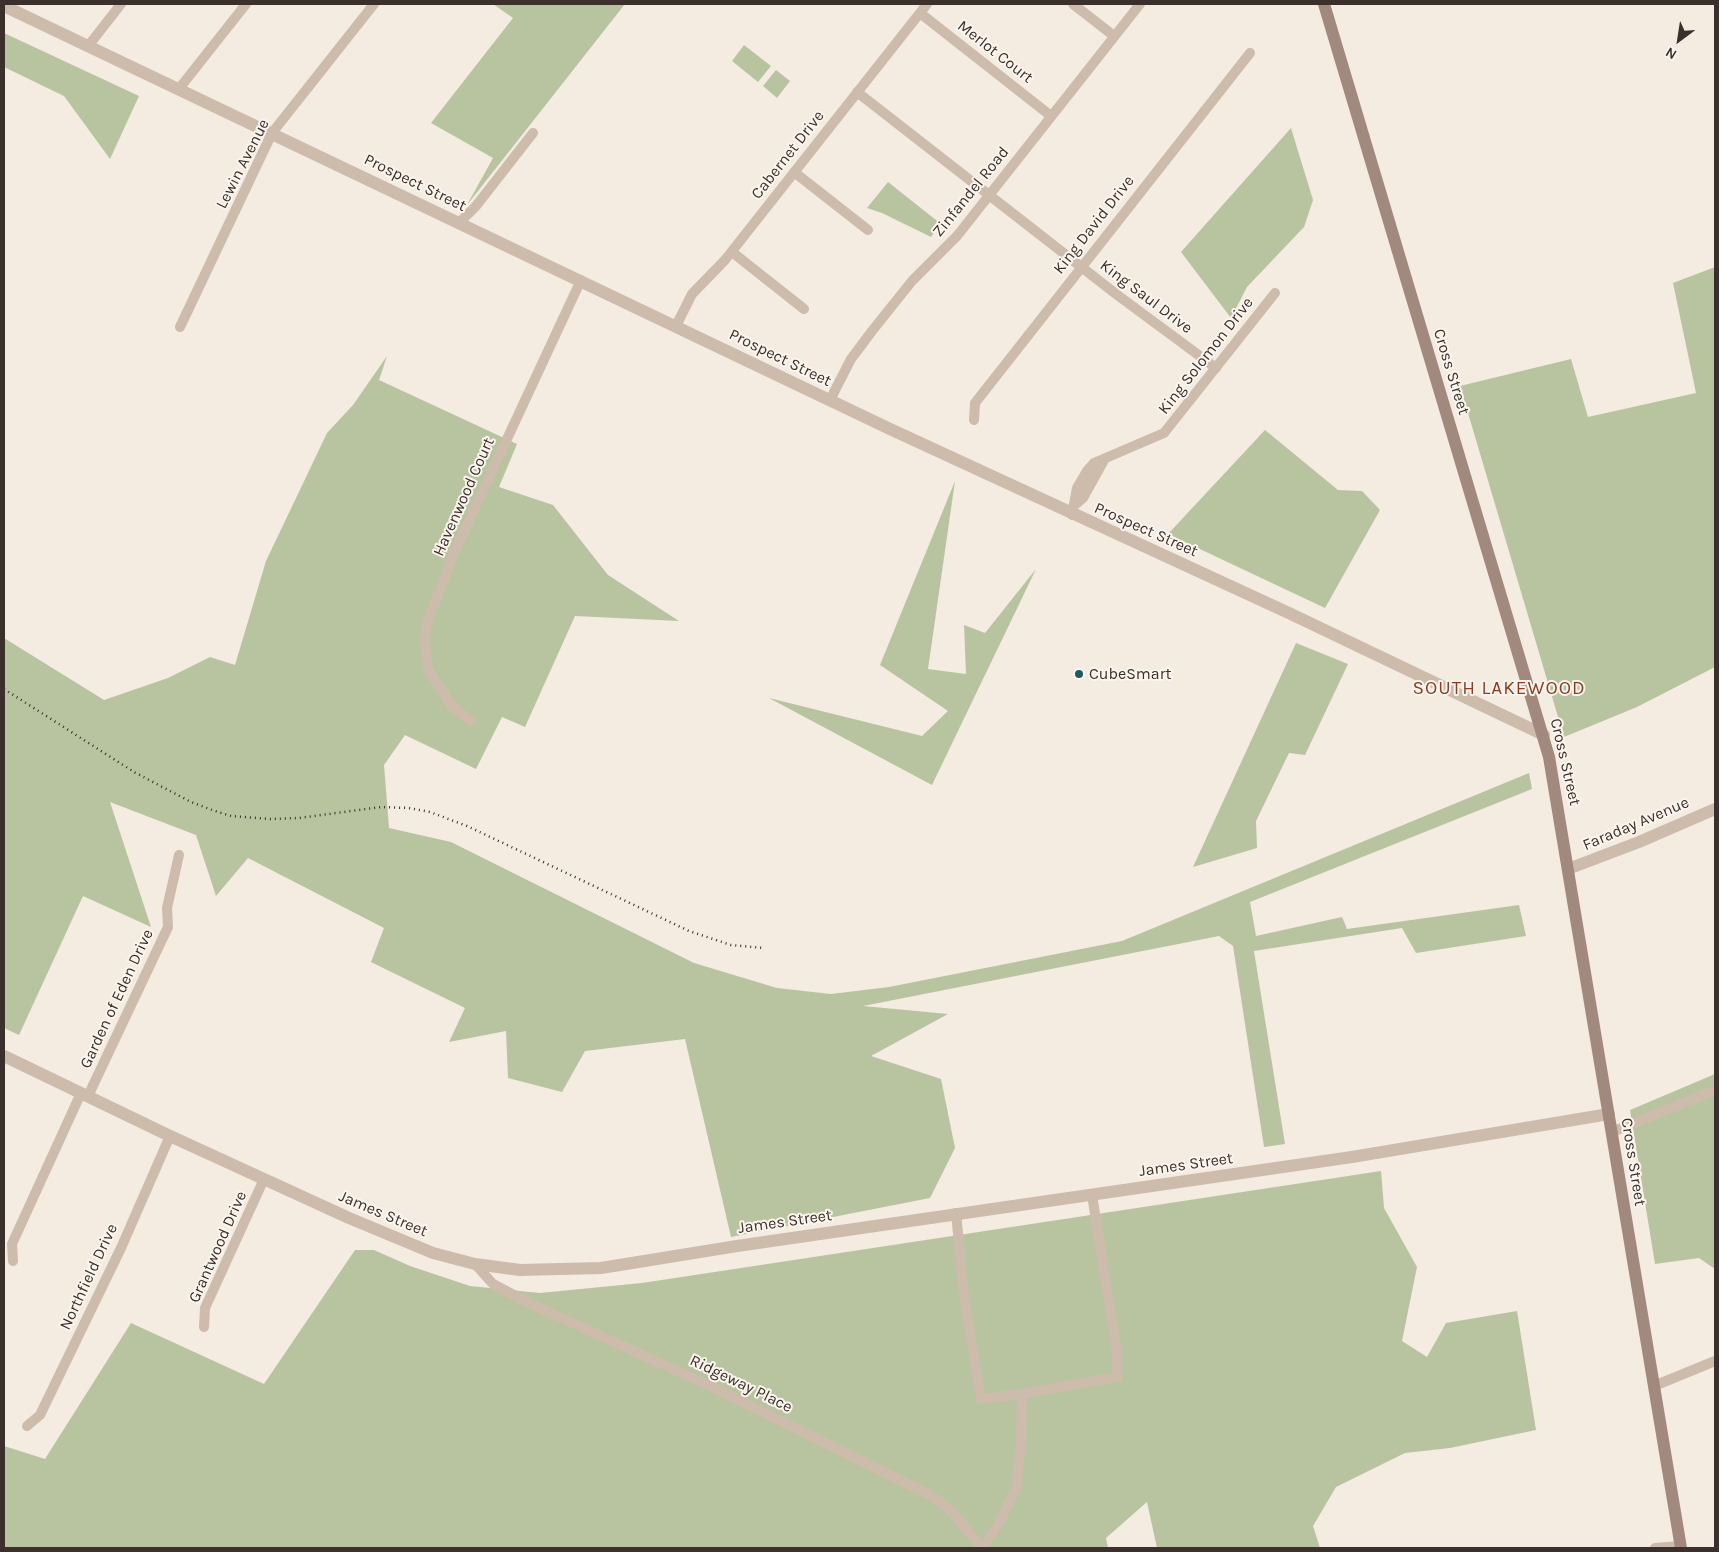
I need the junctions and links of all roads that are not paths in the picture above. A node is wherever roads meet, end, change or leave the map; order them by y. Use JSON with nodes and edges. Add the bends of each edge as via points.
{"nodes":[{"id":1,"x":121,"y":4,"type":"edge"},
{"id":2,"x":246,"y":4,"type":"edge"},
{"id":3,"x":374,"y":4,"type":"edge"},
{"id":4,"x":927,"y":4,"type":"edge"},
{"id":5,"x":1073,"y":4,"type":"edge"},
{"id":6,"x":1140,"y":4,"type":"edge"},
{"id":7,"x":1324,"y":4,"type":"edge"},
{"id":8,"x":4,"y":6,"type":"edge"},
{"id":9,"x":920,"y":12,"type":"junction"},
{"id":10,"x":1114,"y":36,"type":"junction"},
{"id":11,"x":89,"y":45,"type":"junction"},
{"id":12,"x":1250,"y":53,"type":"dead end"},
{"id":13,"x":178,"y":90,"type":"junction"},
{"id":14,"x":857,"y":92,"type":"junction"},
{"id":15,"x":1052,"y":116,"type":"junction"},
{"id":16,"x":533,"y":132,"type":"dead end"},
{"id":17,"x":272,"y":133,"type":"junction"},
{"id":18,"x":794,"y":172,"type":"junction"},
{"id":19,"x":989,"y":196,"type":"junction"},
{"id":20,"x":460,"y":222,"type":"junction"},
{"id":21,"x":868,"y":230,"type":"dead end"},
{"id":22,"x":732,"y":252,"type":"junction"},
{"id":23,"x":1080,"y":267,"type":"junction"},
{"id":24,"x":581,"y":280,"type":"junction"},
{"id":25,"x":1275,"y":293,"type":"dead end"},
{"id":26,"x":804,"y":309,"type":"dead end"},
{"id":27,"x":676,"y":326,"type":"junction"},
{"id":28,"x":180,"y":327,"type":"dead end"},
{"id":29,"x":1216,"y":368,"type":"junction"},
{"id":30,"x":830,"y":400,"type":"junction"},
{"id":31,"x":974,"y":420,"type":"dead end"},
{"id":32,"x":1074,"y":509,"type":"junction"},
{"id":33,"x":471,"y":721,"type":"dead end"},
{"id":34,"x":1544,"y":735,"type":"junction"},
{"id":35,"x":1715,"y":808,"type":"edge"},
{"id":36,"x":180,"y":855,"type":"dead end"},
{"id":37,"x":1568,"y":869,"type":"junction"},
{"id":38,"x":4,"y":1056,"type":"edge"},
{"id":39,"x":1715,"y":1090,"type":"edge"},
{"id":40,"x":84,"y":1095,"type":"junction"},
{"id":41,"x":1609,"y":1114,"type":"junction"},
{"id":42,"x":1612,"y":1132,"type":"junction"},
{"id":43,"x":170,"y":1136,"type":"junction"},
{"id":44,"x":264,"y":1179,"type":"junction"},
{"id":45,"x":1092,"y":1194,"type":"junction"},
{"id":46,"x":956,"y":1213,"type":"junction"},
{"id":47,"x":13,"y":1260,"type":"dead end"},
{"id":48,"x":476,"y":1264,"type":"junction"},
{"id":49,"x":204,"y":1327,"type":"dead end"},
{"id":50,"x":1715,"y":1361,"type":"edge"},
{"id":51,"x":1654,"y":1386,"type":"junction"},
{"id":52,"x":1022,"y":1394,"type":"junction"},
{"id":53,"x":27,"y":1426,"type":"dead end"},
{"id":54,"x":1681,"y":1547,"type":"edge"},
{"id":55,"x":982,"y":1548,"type":"edge"},
{"id":56,"x":1655,"y":1548,"type":"edge"}],
"edges":[{"from":1,"to":11,"type":"street"},
{"from":2,"to":13,"type":"street"},
{"from":3,"to":17,"type":"street","name":"Lewin Avenue"},
{"from":4,"to":9,"type":"street","name":"Cabernet Drive"},
{"from":5,"to":10,"type":"street"},
{"from":6,"to":10,"type":"street","name":"Zinfandel Road"},
{"from":7,"to":34,"type":"main road","name":"Cross Street"},
{"from":8,"to":11,"type":"street","name":"Prospect Street"},
{"from":9,"to":14,"type":"street","name":"Cabernet Drive"},
{"from":9,"to":15,"type":"street","name":"Merlot Court"},
{"from":10,"to":15,"type":"street","name":"Zinfandel Road"},
{"from":11,"to":13,"type":"street","name":"Prospect Street"},
{"from":12,"to":23,"type":"street","name":"King David Drive"},
{"from":13,"to":17,"type":"street","name":"Prospect Street"},
{"from":14,"to":18,"type":"street","name":"Cabernet Drive"},
{"from":14,"to":19,"type":"street","name":"King Saul Drive"},
{"from":15,"to":19,"type":"street","name":"Zinfandel Road"},
{"from":16,"to":20,"type":"street"},
{"from":17,"to":20,"type":"street","name":"Prospect Street"},
{"from":17,"to":28,"type":"street","name":"Lewin Avenue"},
{"from":18,"to":21,"type":"street"},
{"from":18,"to":22,"type":"street","name":"Cabernet Drive"},
{"from":19,"to":23,"type":"street","name":"King Saul Drive"},
{"from":19,"to":30,"type":"street","name":"Zinfandel Road","via":[[957,236],[912,281],[872,332],[851,360]]},
{"from":20,"to":24,"type":"street","name":"Prospect Street"},
{"from":22,"to":26,"type":"street"},
{"from":22,"to":27,"type":"street","name":"Cabernet Drive","via":[[692,294]]},
{"from":23,"to":29,"type":"street","name":"King Saul Drive"},
{"from":23,"to":31,"type":"street","name":"King David Drive","via":[[975,403]]},
{"from":24,"to":27,"type":"street","name":"Prospect Street"},
{"from":24,"to":33,"type":"street","name":"Havenwood Court","via":[[453,555],[426,626],[428,669],[451,705]]},
{"from":25,"to":29,"type":"street","name":"King Solomon Drive"},
{"from":27,"to":30,"type":"street","name":"Prospect Street"},
{"from":29,"to":32,"type":"street","name":"King Solomon Drive","via":[[1164,433],[1094,463],[1078,488]]},
{"from":30,"to":32,"type":"street","name":"Prospect Street"},
{"from":32,"to":34,"type":"street","name":"Prospect Street"},
{"from":34,"to":37,"type":"main road","name":"Cross Street"},
{"from":35,"to":37,"type":"street","name":"Faraday Avenue"},
{"from":36,"to":40,"type":"street","name":"Garden of Eden Drive","via":[[166,908],[168,927]]},
{"from":37,"to":41,"type":"main road","name":"Cross Street"},
{"from":38,"to":40,"type":"street","name":"James Street"},
{"from":39,"to":42,"type":"street"},
{"from":40,"to":43,"type":"street","name":"James Street"},
{"from":40,"to":47,"type":"street","name":"Garden of Eden Drive","via":[[12,1244]]},
{"from":41,"to":42,"type":"main road","name":"Cross Street"},
{"from":41,"to":45,"type":"street","name":"James Street","via":[[1352,1157]]},
{"from":42,"to":51,"type":"main road","name":"Cross Street"},
{"from":43,"to":44,"type":"street","name":"James Street"},
{"from":43,"to":53,"type":"street","name":"Northfield Drive","via":[[121,1248],[40,1415]]},
{"from":44,"to":48,"type":"street","name":"James Street","via":[[433,1253]]},
{"from":44,"to":49,"type":"street","name":"Grantwood Drive","via":[[204,1308]]},
{"from":45,"to":46,"type":"street","name":"James Street"},
{"from":45,"to":52,"type":"street","via":[[1116,1345],[1117,1377]]},
{"from":46,"to":48,"type":"street","name":"James Street","via":[[601,1268],[520,1270]]},
{"from":46,"to":52,"type":"street","via":[[964,1295],[981,1398]]},
{"from":48,"to":55,"type":"street","name":"Ridgeway Place","via":[[493,1284],[531,1304],[706,1384],[928,1494],[957,1517]]},
{"from":50,"to":51,"type":"street"},
{"from":51,"to":54,"type":"main road","name":"Cross Street"},
{"from":52,"to":55,"type":"street","via":[[1016,1488]]},
{"from":54,"to":56,"type":"street"}]}
